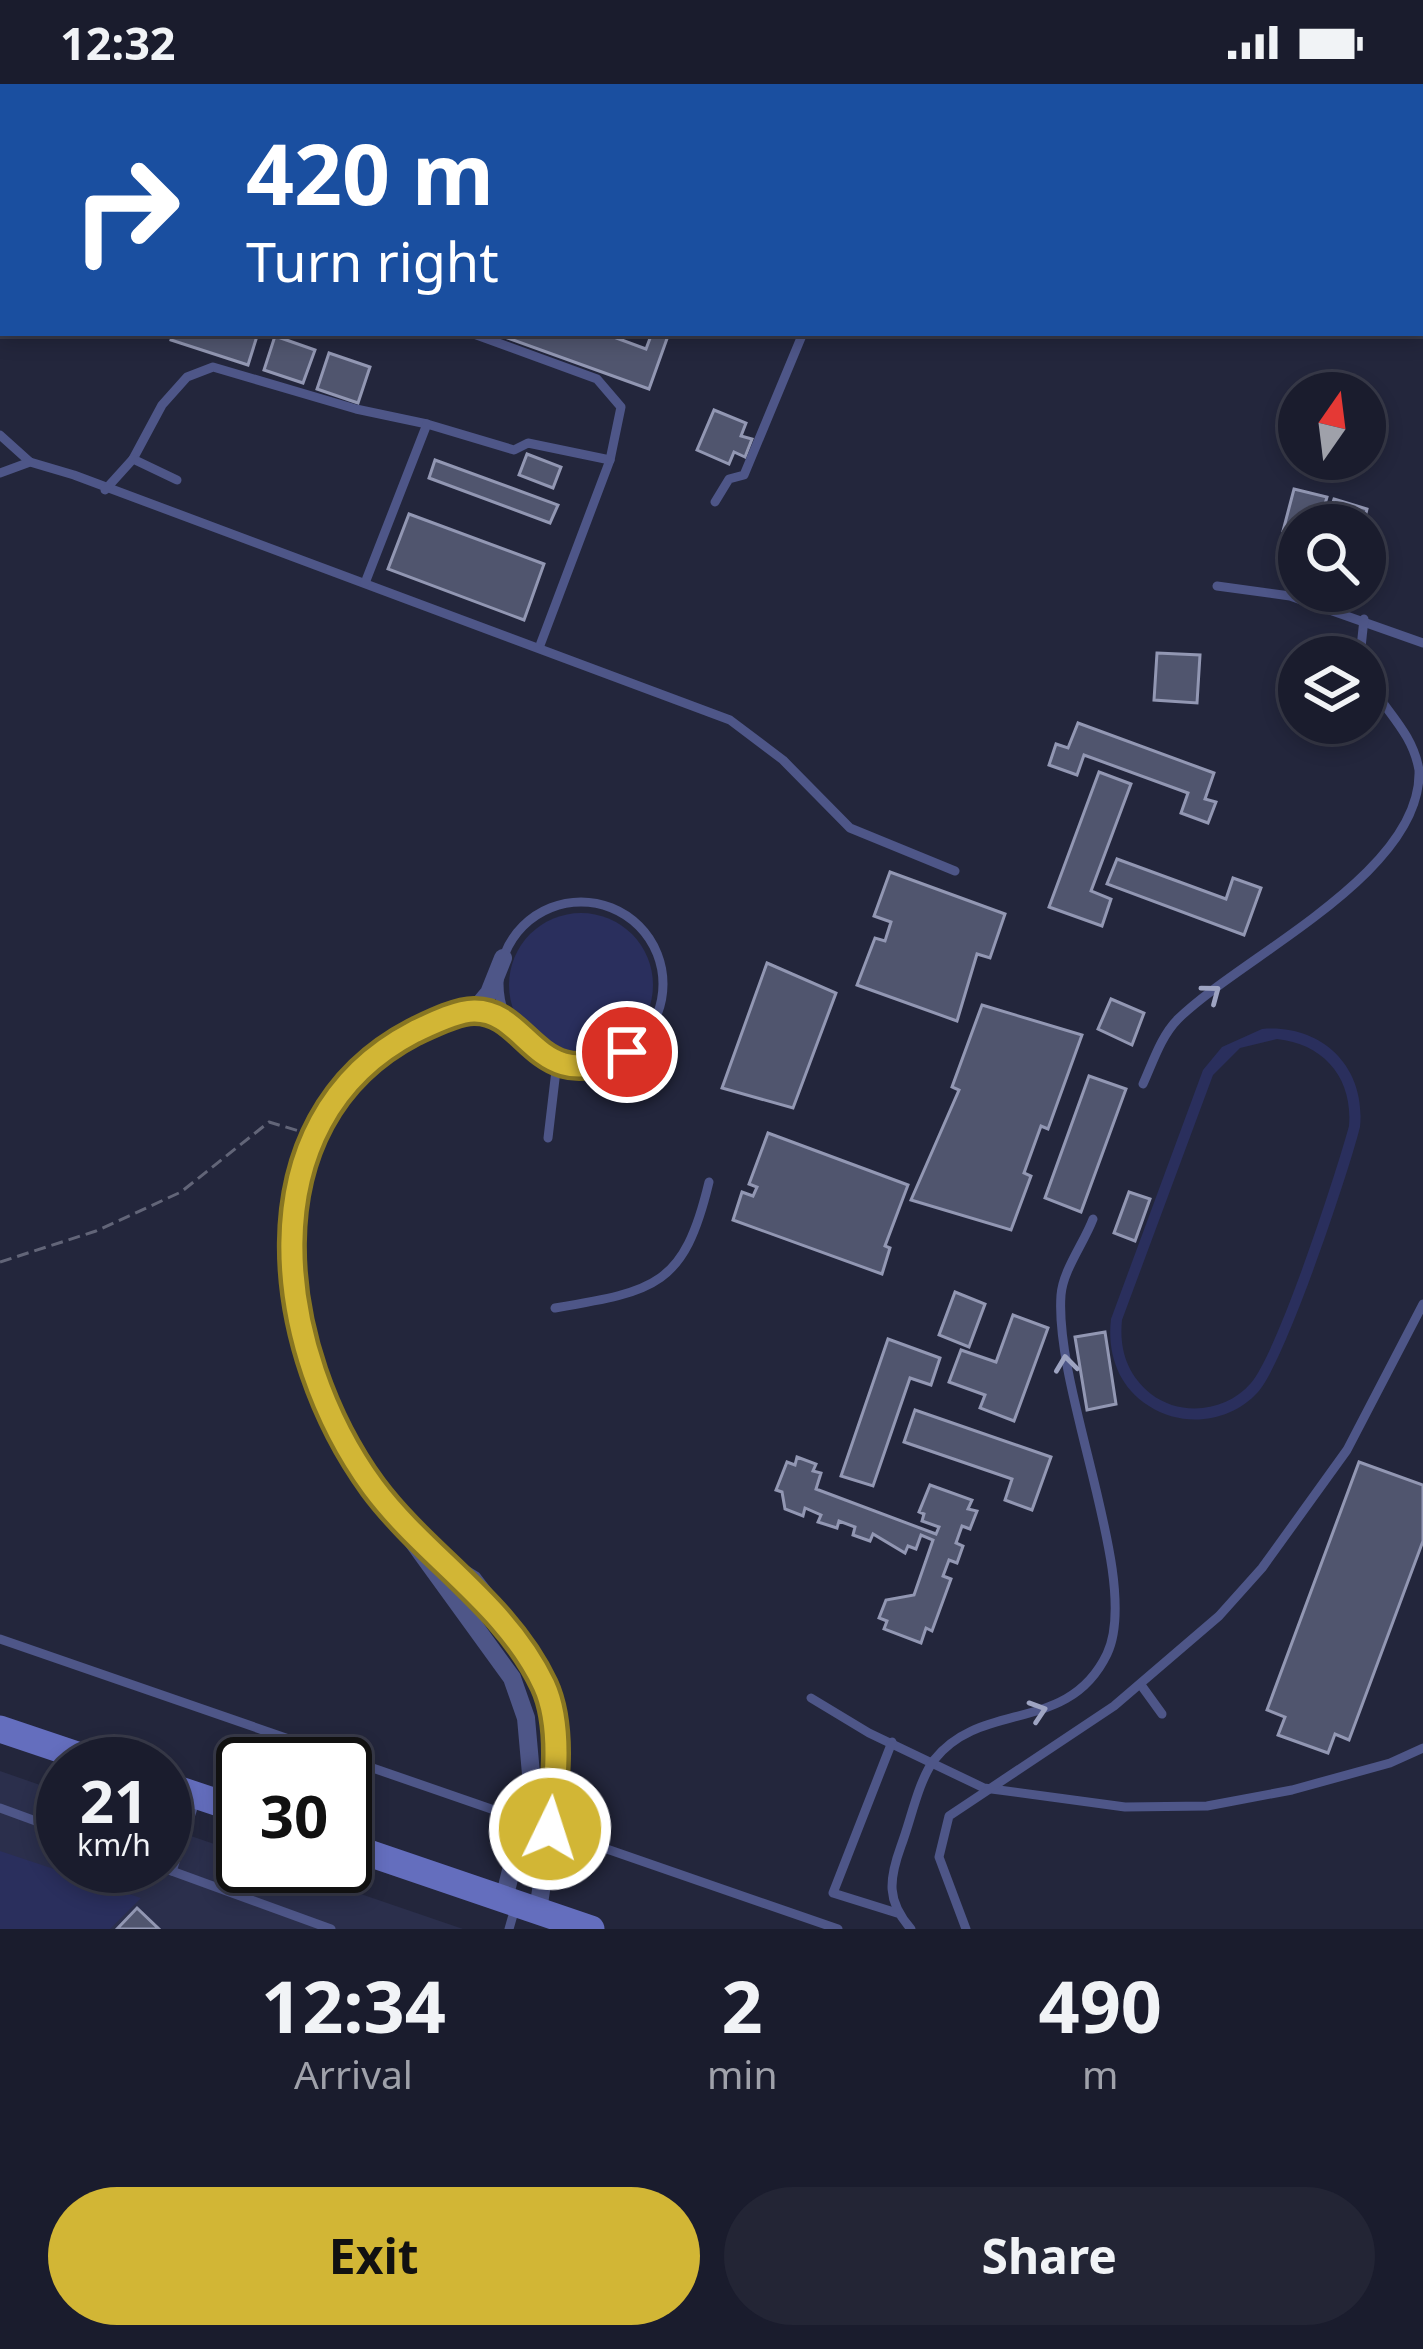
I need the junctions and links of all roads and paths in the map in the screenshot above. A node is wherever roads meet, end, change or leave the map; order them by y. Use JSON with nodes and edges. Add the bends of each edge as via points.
{"nodes":[{"id":1,"x":479,"y":336,"type":"edge"},
{"id":2,"x":802,"y":336,"type":"edge"},
{"id":3,"x":427,"y":424,"type":"junction"},
{"id":4,"x":0,"y":435,"type":"edge"},
{"id":5,"x":133,"y":459,"type":"junction"},
{"id":6,"x":610,"y":460,"type":"junction"},
{"id":7,"x":29,"y":462,"type":"junction"},
{"id":8,"x":0,"y":472,"type":"edge"},
{"id":9,"x":177,"y":480,"type":"dead end"},
{"id":10,"x":105,"y":490,"type":"junction"},
{"id":11,"x":715,"y":502,"type":"dead end"},
{"id":12,"x":365,"y":583,"type":"junction"},
{"id":13,"x":1217,"y":586,"type":"dead end"},
{"id":14,"x":1364,"y":619,"type":"junction"},
{"id":15,"x":1362,"y":636,"type":"edge"},
{"id":16,"x":1423,"y":643,"type":"edge"},
{"id":17,"x":539,"y":648,"type":"junction"},
{"id":18,"x":1386,"y":704,"type":"edge"},
{"id":19,"x":955,"y":872,"type":"dead end"},
{"id":20,"x":503,"y":958,"type":"junction"},
{"id":21,"x":474,"y":1011,"type":"junction"},
{"id":22,"x":518,"y":1036,"type":"junction"},
{"id":23,"x":556,"y":1062,"type":"junction"},
{"id":24,"x":1143,"y":1084,"type":"dead end"},
{"id":25,"x":312,"y":1136,"type":"junction"},
{"id":26,"x":548,"y":1138,"type":"dead end"},
{"id":27,"x":710,"y":1182,"type":"dead end"},
{"id":28,"x":1093,"y":1219,"type":"dead end"},
{"id":29,"x":0,"y":1262,"type":"edge"},
{"id":30,"x":1423,"y":1304,"type":"edge"},
{"id":31,"x":555,"y":1308,"type":"dead end"},
{"id":32,"x":417,"y":1542,"type":"junction"},
{"id":33,"x":0,"y":1640,"type":"edge"},
{"id":34,"x":1142,"y":1685,"type":"junction"},
{"id":35,"x":811,"y":1698,"type":"dead end"},
{"id":36,"x":1162,"y":1714,"type":"dead end"},
{"id":37,"x":0,"y":1729,"type":"edge"},
{"id":38,"x":36,"y":1741,"type":"edge"},
{"id":39,"x":892,"y":1742,"type":"junction"},
{"id":40,"x":1422,"y":1753,"type":"edge"},
{"id":41,"x":934,"y":1760,"type":"junction"},
{"id":42,"x":984,"y":1788,"type":"junction"},
{"id":43,"x":192,"y":1794,"type":"edge"},
{"id":44,"x":197,"y":1796,"type":"junction"},
{"id":45,"x":216,"y":1802,"type":"edge"},
{"id":46,"x":0,"y":1808,"type":"edge"},
{"id":47,"x":192,"y":1811,"type":"edge"},
{"id":48,"x":526,"y":1820,"type":"junction"},
{"id":49,"x":36,"y":1821,"type":"edge"},
{"id":50,"x":550,"y":1829,"type":"junction"},
{"id":51,"x":372,"y":1855,"type":"edge"},
{"id":52,"x":192,"y":1878,"type":"edge"},
{"id":53,"x":517,"y":1910,"type":"edge"},
{"id":54,"x":897,"y":1913,"type":"junction"},
{"id":55,"x":331,"y":1929,"type":"edge"},
{"id":56,"x":592,"y":1929,"type":"edge"},
{"id":57,"x":838,"y":1929,"type":"edge"},
{"id":58,"x":911,"y":1929,"type":"edge"},
{"id":59,"x":966,"y":1929,"type":"edge"}],
"edges":[{"from":1,"to":6,"type":"lane","via":[[605,385],[621,407]]},
{"from":2,"to":11,"type":"lane","via":[[744,475],[729,479]]},
{"from":3,"to":5,"type":"lane","via":[[213,367],[187,377],[162,405]]},
{"from":3,"to":6,"type":"lane","via":[[514,449],[528,443]]},
{"from":3,"to":12,"type":"lane"},
{"from":4,"to":7,"type":"lane"},
{"from":5,"to":9,"type":"lane"},
{"from":5,"to":10,"type":"lane"},
{"from":6,"to":17,"type":"lane"},
{"from":7,"to":8,"type":"lane"},
{"from":7,"to":10,"type":"lane"},
{"from":10,"to":12,"type":"lane"},
{"from":12,"to":17,"type":"lane"},
{"from":13,"to":14,"type":"lane","via":[[1290,596]]},
{"from":14,"to":15,"type":"lane"},
{"from":14,"to":16,"type":"lane"},
{"from":17,"to":19,"type":"lane","via":[[730,720],[850,828]]},
{"from":24,"to":18,"type":"lane","one_way":true,"via":[[1176,1021],[1405,839],[1420,774],[1411,739]]},
{"from":20,"to":21,"type":"street"},
{"from":20,"to":22,"type":"lane","via":[[500,999]]},
{"from":20,"to":23,"type":"lane","via":[[524,925],[572,902],[625,915],[655,948],[663,990],[648,1031],[600,1064]]},
{"from":21,"to":22,"type":"street"},
{"from":21,"to":25,"type":"street","via":[[380,1054]]},
{"from":22,"to":23,"type":"lane"},
{"from":23,"to":26,"type":"lane"},
{"from":25,"to":29,"type":"path","via":[[268,1122],[181,1192]]},
{"from":25,"to":32,"type":"street","via":[[291,1208],[296,1305],[338,1426]]},
{"from":27,"to":31,"type":"lane","via":[[697,1233],[666,1275],[624,1294]]},
{"from":41,"to":28,"type":"lane","one_way":true,"via":[[970,1731],[1069,1699],[1097,1670],[1115,1630],[1061,1311],[1061,1288]]},
{"from":30,"to":34,"type":"lane","via":[[1347,1450],[1295,1524],[1220,1616]]},
{"from":32,"to":48,"type":"street","via":[[512,1678],[530,1747]]},
{"from":32,"to":50,"type":"street","via":[[513,1635],[546,1688],[555,1743]]},
{"from":33,"to":48,"type":"lane"},
{"from":34,"to":36,"type":"lane"},
{"from":34,"to":42,"type":"lane"},
{"from":35,"to":39,"type":"lane"},
{"from":37,"to":38,"type":"street"},
{"from":39,"to":41,"type":"lane"},
{"from":39,"to":54,"type":"lane","via":[[833,1893]]},
{"from":40,"to":42,"type":"lane","via":[[1207,1806],[1125,1807]]},
{"from":41,"to":42,"type":"lane"},
{"from":41,"to":54,"type":"lane","via":[[889,1877]]},
{"from":42,"to":59,"type":"lane","via":[[949,1816],[939,1857]]},
{"from":43,"to":44,"type":"street"},
{"from":44,"to":45,"type":"street"},
{"from":44,"to":47,"type":"lane"},
{"from":46,"to":49,"type":"lane"},
{"from":48,"to":50,"type":"lane"},
{"from":48,"to":53,"type":"street"},
{"from":50,"to":53,"type":"street"},
{"from":50,"to":57,"type":"lane"},
{"from":51,"to":53,"type":"street"},
{"from":52,"to":55,"type":"lane"},
{"from":53,"to":56,"type":"street"},
{"from":54,"to":58,"type":"lane"}]}
